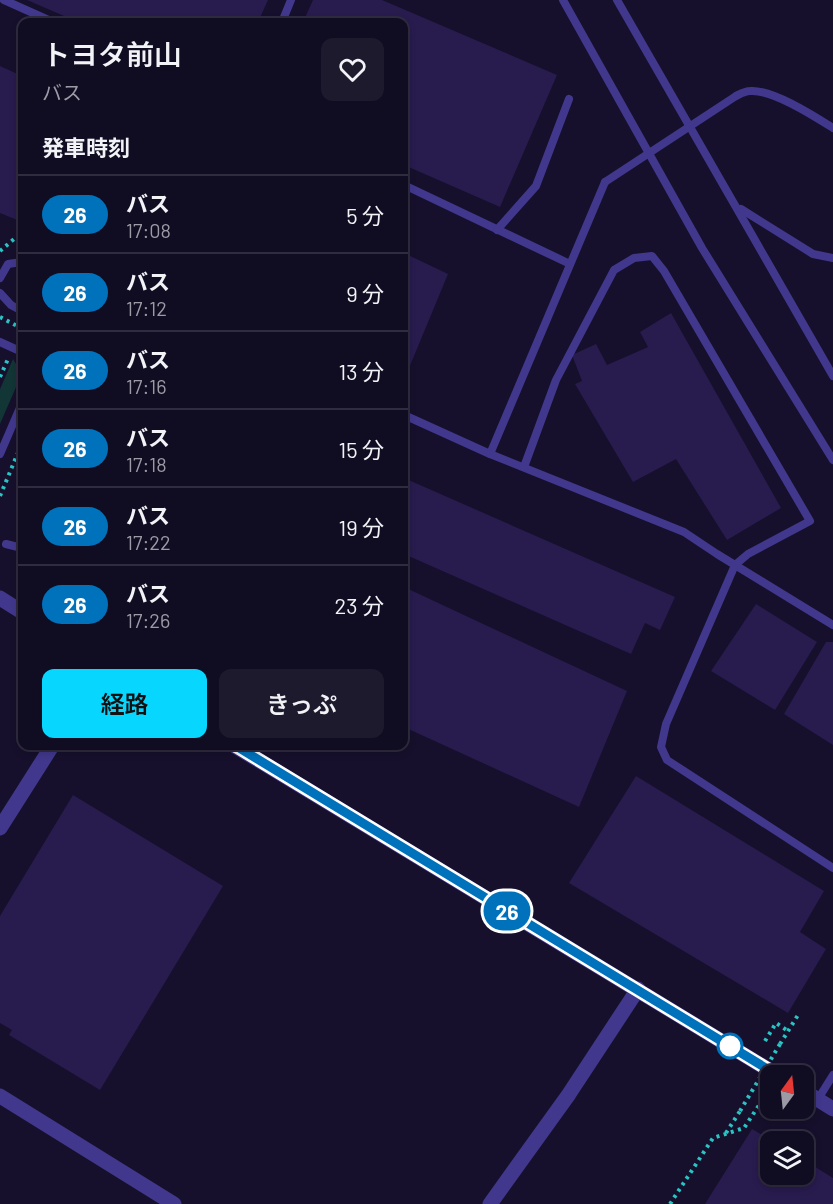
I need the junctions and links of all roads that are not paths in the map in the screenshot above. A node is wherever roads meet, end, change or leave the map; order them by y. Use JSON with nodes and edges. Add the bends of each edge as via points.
{"nodes":[{"id":1,"x":4,"y":0,"type":"edge"},
{"id":2,"x":291,"y":0,"type":"edge"},
{"id":3,"x":563,"y":0,"type":"edge"},
{"id":4,"x":618,"y":0,"type":"edge"},
{"id":5,"x":44,"y":18,"type":"edge"},
{"id":6,"x":284,"y":18,"type":"edge"},
{"id":7,"x":569,"y":99,"type":"dead end"},
{"id":8,"x":833,"y":128,"type":"edge"},
{"id":9,"x":408,"y":187,"type":"edge"},
{"id":10,"x":738,"y":207,"type":"junction"},
{"id":11,"x":497,"y":230,"type":"junction"},
{"id":12,"x":833,"y":258,"type":"edge"},
{"id":13,"x":18,"y":263,"type":"edge"},
{"id":14,"x":570,"y":264,"type":"junction"},
{"id":15,"x":0,"y":278,"type":"edge"},
{"id":16,"x":0,"y":293,"type":"edge"},
{"id":17,"x":18,"y":309,"type":"edge"},
{"id":18,"x":0,"y":342,"type":"edge"},
{"id":19,"x":18,"y":350,"type":"edge"},
{"id":20,"x":833,"y":376,"type":"edge"},
{"id":21,"x":18,"y":412,"type":"edge"},
{"id":22,"x":408,"y":417,"type":"edge"},
{"id":23,"x":0,"y":454,"type":"edge"},
{"id":24,"x":490,"y":454,"type":"junction"},
{"id":25,"x":833,"y":460,"type":"edge"},
{"id":26,"x":524,"y":467,"type":"junction"},
{"id":27,"x":6,"y":544,"type":"dead end"},
{"id":28,"x":18,"y":547,"type":"edge"},
{"id":29,"x":735,"y":565,"type":"junction"},
{"id":30,"x":0,"y":598,"type":"edge"},
{"id":31,"x":18,"y":609,"type":"edge"},
{"id":32,"x":833,"y":626,"type":"edge"},
{"id":33,"x":49,"y":750,"type":"edge"},
{"id":34,"x":243,"y":750,"type":"edge"},
{"id":35,"x":0,"y":828,"type":"edge"},
{"id":36,"x":833,"y":868,"type":"edge"},
{"id":37,"x":638,"y":989,"type":"junction"},
{"id":38,"x":761,"y":1065,"type":"edge"},
{"id":39,"x":833,"y":1075,"type":"edge"},
{"id":40,"x":0,"y":1096,"type":"edge"},
{"id":41,"x":814,"y":1097,"type":"edge"},
{"id":42,"x":818,"y":1099,"type":"junction"},
{"id":43,"x":833,"y":1109,"type":"edge"},
{"id":44,"x":174,"y":1204,"type":"edge"},
{"id":45,"x":490,"y":1204,"type":"edge"}],
"edges":[{"from":1,"to":5,"type":"lane"},
{"from":2,"to":6,"type":"lane"},
{"from":3,"to":25,"type":"lane","via":[[702,248]]},
{"from":4,"to":10,"type":"lane"},
{"from":7,"to":11,"type":"lane","via":[[536,186]]},
{"from":8,"to":14,"type":"lane","bridge":true,"via":[[764,93],[749,91],[736,96],[605,182]]},
{"from":9,"to":11,"type":"lane"},
{"from":10,"to":12,"type":"lane","via":[[813,254]]},
{"from":10,"to":20,"type":"lane"},
{"from":11,"to":14,"type":"lane"},
{"from":13,"to":15,"type":"lane","via":[[8,264]]},
{"from":14,"to":24,"type":"lane"},
{"from":16,"to":17,"type":"lane"},
{"from":18,"to":19,"type":"lane"},
{"from":21,"to":23,"type":"lane"},
{"from":22,"to":24,"type":"lane"},
{"from":24,"to":26,"type":"lane"},
{"from":26,"to":29,"type":"lane","via":[[684,532]]},
{"from":26,"to":29,"type":"lane","via":[[556,380],[614,270],[634,258],[652,256],[810,521]]},
{"from":27,"to":28,"type":"lane"},
{"from":29,"to":32,"type":"lane"},
{"from":29,"to":36,"type":"lane","via":[[666,724],[661,747],[668,760]]},
{"from":30,"to":31,"type":"street"},
{"from":33,"to":35,"type":"street"},
{"from":34,"to":37,"type":"street"},
{"from":37,"to":38,"type":"street"},
{"from":37,"to":45,"type":"street"},
{"from":39,"to":42,"type":"lane"},
{"from":40,"to":44,"type":"street"},
{"from":41,"to":42,"type":"street"},
{"from":42,"to":43,"type":"street"}]}
